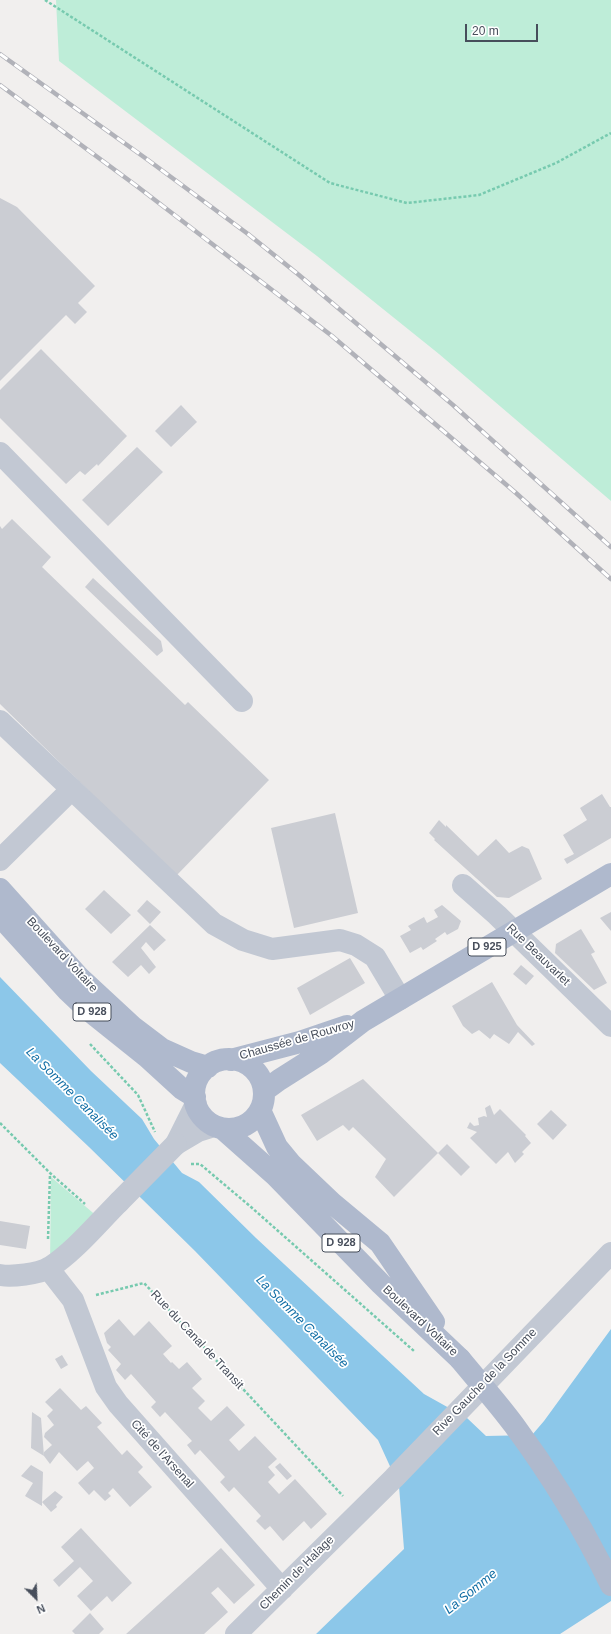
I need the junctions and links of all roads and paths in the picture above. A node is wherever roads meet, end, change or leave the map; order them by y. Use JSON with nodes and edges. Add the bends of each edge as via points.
{"nodes":[{"id":1,"x":44,"y":0,"type":"edge"},
{"id":2,"x":611,"y":133,"type":"edge"},
{"id":3,"x":0,"y":453,"type":"edge"},
{"id":4,"x":242,"y":702,"type":"dead end"},
{"id":5,"x":0,"y":721,"type":"edge"},
{"id":6,"x":72,"y":789,"type":"junction"},
{"id":7,"x":0,"y":860,"type":"edge"},
{"id":8,"x":611,"y":874,"type":"edge"},
{"id":9,"x":463,"y":886,"type":"dead end"},
{"id":10,"x":0,"y":889,"type":"edge"},
{"id":11,"x":0,"y":916,"type":"edge"},
{"id":12,"x":514,"y":931,"type":"junction"},
{"id":13,"x":400,"y":999,"type":"junction"},
{"id":14,"x":363,"y":1021,"type":"junction"},
{"id":15,"x":611,"y":1026,"type":"edge"},
{"id":16,"x":86,"y":1040,"type":"dead end"},
{"id":17,"x":231,"y":1060,"type":"junction"},
{"id":18,"x":208,"y":1067,"type":"junction"},
{"id":19,"x":195,"y":1101,"type":"junction"},
{"id":20,"x":262,"y":1101,"type":"junction"},
{"id":21,"x":0,"y":1123,"type":"edge"},
{"id":22,"x":218,"y":1127,"type":"junction"},
{"id":23,"x":155,"y":1133,"type":"dead end"},
{"id":24,"x":176,"y":1144,"type":"junction"},
{"id":25,"x":188,"y":1164,"type":"dead end"},
{"id":26,"x":50,"y":1173,"type":"junction"},
{"id":27,"x":102,"y":1219,"type":"junction"},
{"id":28,"x":611,"y":1252,"type":"edge"},
{"id":29,"x":48,"y":1268,"type":"junction"},
{"id":30,"x":0,"y":1275,"type":"edge"},
{"id":31,"x":72,"y":1300,"type":"junction"},
{"id":32,"x":418,"y":1355,"type":"dead end"},
{"id":33,"x":460,"y":1359,"type":"junction"},
{"id":34,"x":359,"y":1512,"type":"junction"},
{"id":35,"x":611,"y":1586,"type":"edge"},
{"id":36,"x":282,"y":1589,"type":"junction"},
{"id":37,"x":236,"y":1634,"type":"edge"}],
"edges":[{"from":1,"to":2,"type":"path","via":[[330,183],[407,203],[479,195],[556,162]]},
{"from":3,"to":4,"type":"street"},
{"from":5,"to":6,"type":"street"},
{"from":6,"to":7,"type":"street"},
{"from":6,"to":13,"type":"street","via":[[214,924],[243,940],[272,949],[340,940],[356,945],[374,957]]},
{"from":8,"to":12,"type":"main road","name":"Chaussée de Rouvroy","number":"D 925"},
{"from":9,"to":12,"type":"street","name":"Rue Beauvarlet"},
{"from":10,"to":18,"type":"main road","name":"Boulevard Voltaire","number":"D 928","via":[[80,977],[133,1027],[162,1049]]},
{"from":11,"to":19,"type":"main road","name":"Boulevard Voltaire","number":"D 928","via":[[68,991]]},
{"from":12,"to":13,"type":"main road","name":"Chaussée de Rouvroy","number":"D 925"},
{"from":12,"to":15,"type":"street","name":"Rue Beauvarlet"},
{"from":13,"to":14,"type":"main road","name":"Chaussée de Rouvroy","number":"D 925"},
{"from":14,"to":17,"type":"main road","name":"Chaussée de Rouvroy","number":"D 925","via":[[300,1042]]},
{"from":14,"to":20,"type":"main road","name":"Chaussée de Rouvroy","number":"D 925","via":[[320,1054],[289,1073]]},
{"from":16,"to":23,"type":"path","via":[[138,1095]]},
{"from":17,"to":18,"type":"main road"},
{"from":17,"to":20,"type":"main road","via":[[250,1066],[257,1073],[262,1082]]},
{"from":18,"to":19,"type":"main road","via":[[198,1080]]},
{"from":19,"to":22,"type":"main road","via":[[206,1120]]},
{"from":19,"to":24,"type":"street"},
{"from":20,"to":22,"type":"main road","via":[[254,1119],[245,1126],[234,1129]]},
{"from":20,"to":33,"type":"main road","name":"Boulevard Voltaire","number":"D 928","via":[[277,1147],[332,1203],[380,1243]]},
{"from":21,"to":26,"type":"path"},
{"from":22,"to":24,"type":"street","via":[[198,1131]]},
{"from":22,"to":33,"type":"main road","name":"Boulevard Voltaire","number":"D 928","via":[[276,1176],[381,1284]]},
{"from":24,"to":27,"type":"street","bridge":true},
{"from":25,"to":32,"type":"path","via":[[200,1164]]},
{"from":26,"to":27,"type":"path"},
{"from":26,"to":29,"type":"path"},
{"from":27,"to":29,"type":"street","via":[[70,1251]]},
{"from":28,"to":34,"type":"street","name":"Rive Gauche de la Somme"},
{"from":29,"to":30,"type":"street","via":[[23,1274]]},
{"from":29,"to":31,"type":"street"},
{"from":31,"to":34,"type":"path","name":"Rue du Canal de Transit","via":[[144,1283]]},
{"from":31,"to":36,"type":"street","name":"Cité de l'Arsenal","via":[[106,1388]]},
{"from":33,"to":35,"type":"main road","number":"D 928","bridge":true,"via":[[513,1424],[555,1484],[593,1547]]},
{"from":34,"to":36,"type":"street","name":"Chemin de Halage"},
{"from":36,"to":37,"type":"street","name":"Chemin de Halage"}]}
